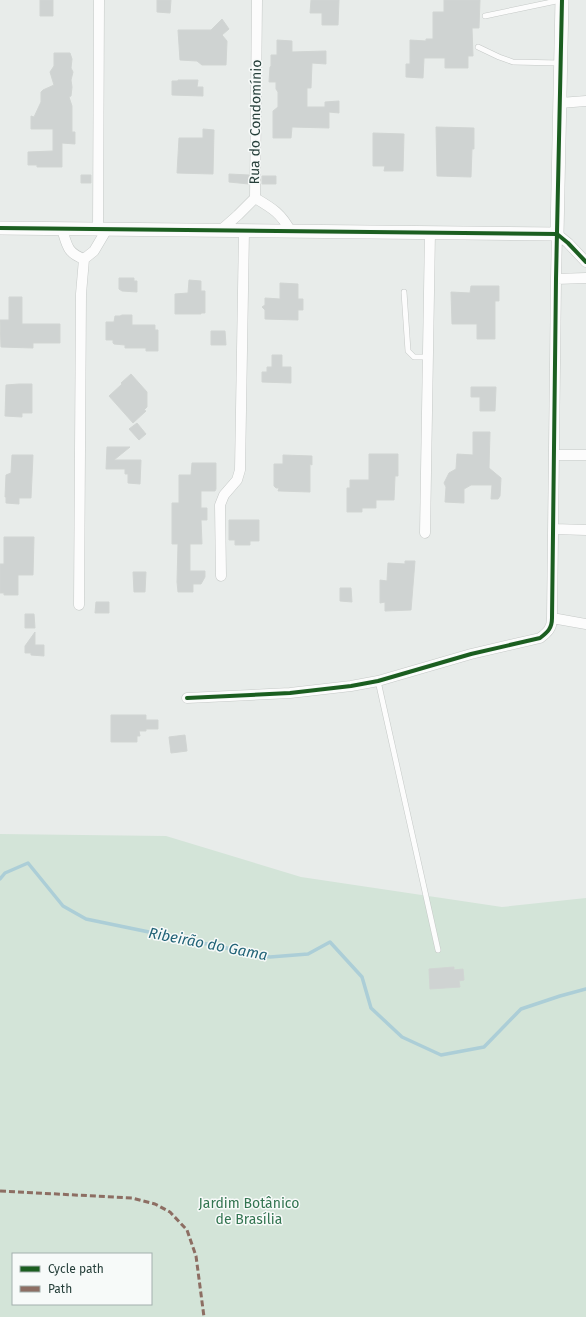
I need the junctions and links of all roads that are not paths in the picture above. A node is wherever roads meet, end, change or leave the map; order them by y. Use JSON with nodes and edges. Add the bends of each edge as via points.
{"nodes":[{"id":1,"x":99,"y":0,"type":"edge"},
{"id":2,"x":257,"y":0,"type":"edge"},
{"id":3,"x":561,"y":0,"type":"edge"},
{"id":4,"x":485,"y":16,"type":"dead end"},
{"id":5,"x":478,"y":47,"type":"dead end"},
{"id":6,"x":560,"y":63,"type":"junction"},
{"id":7,"x":586,"y":101,"type":"edge"},
{"id":8,"x":560,"y":103,"type":"junction"},
{"id":9,"x":255,"y":198,"type":"junction"},
{"id":10,"x":0,"y":228,"type":"edge"},
{"id":11,"x":62,"y":229,"type":"junction"},
{"id":12,"x":102,"y":229,"type":"junction"},
{"id":13,"x":221,"y":230,"type":"junction"},
{"id":14,"x":244,"y":231,"type":"junction"},
{"id":15,"x":291,"y":232,"type":"junction"},
{"id":16,"x":430,"y":232,"type":"junction"},
{"id":17,"x":557,"y":234,"type":"junction"},
{"id":18,"x":84,"y":259,"type":"junction"},
{"id":19,"x":586,"y":262,"type":"edge"},
{"id":20,"x":586,"y":278,"type":"edge"},
{"id":21,"x":556,"y":279,"type":"junction"},
{"id":22,"x":404,"y":292,"type":"dead end"},
{"id":23,"x":428,"y":357,"type":"junction"},
{"id":24,"x":554,"y":455,"type":"junction"},
{"id":25,"x":586,"y":455,"type":"edge"},
{"id":26,"x":554,"y":529,"type":"junction"},
{"id":27,"x":586,"y":530,"type":"edge"},
{"id":28,"x":425,"y":533,"type":"dead end"},
{"id":29,"x":220,"y":576,"type":"dead end"},
{"id":30,"x":79,"y":605,"type":"dead end"},
{"id":31,"x":552,"y":618,"type":"junction"},
{"id":32,"x":586,"y":624,"type":"edge"},
{"id":33,"x":378,"y":681,"type":"junction"},
{"id":34,"x":187,"y":698,"type":"dead end"},
{"id":35,"x":438,"y":950,"type":"dead end"}],
"edges":[{"from":1,"to":12,"type":"street"},
{"from":2,"to":9,"type":"street","name":"Rua do Condomínio"},
{"from":3,"to":4,"type":"lane"},
{"from":3,"to":6,"type":"street"},
{"from":5,"to":6,"type":"lane","via":[[513,62]]},
{"from":6,"to":8,"type":"street"},
{"from":7,"to":8,"type":"street"},
{"from":8,"to":17,"type":"street"},
{"from":9,"to":13,"type":"street","name":"Rua do Condomínio"},
{"from":9,"to":15,"type":"street","via":[[280,214]]},
{"from":10,"to":11,"type":"street"},
{"from":11,"to":12,"type":"street"},
{"from":11,"to":18,"type":"street","via":[[70,252]]},
{"from":12,"to":13,"type":"street"},
{"from":12,"to":18,"type":"street","via":[[94,251]]},
{"from":13,"to":14,"type":"street"},
{"from":14,"to":15,"type":"street"},
{"from":14,"to":29,"type":"street","via":[[240,470],[237,480],[224,495],[220,505]]},
{"from":15,"to":16,"type":"street"},
{"from":16,"to":17,"type":"street"},
{"from":16,"to":23,"type":"street"},
{"from":17,"to":19,"type":"street"},
{"from":17,"to":21,"type":"street"},
{"from":18,"to":30,"type":"street","via":[[81,294]]},
{"from":20,"to":21,"type":"street"},
{"from":21,"to":24,"type":"street"},
{"from":22,"to":23,"type":"lane","via":[[408,351],[414,357]]},
{"from":23,"to":28,"type":"street"},
{"from":24,"to":25,"type":"street"},
{"from":24,"to":26,"type":"street"},
{"from":26,"to":27,"type":"street"},
{"from":26,"to":31,"type":"street"},
{"from":31,"to":32,"type":"street"},
{"from":31,"to":33,"type":"street","via":[[550,629],[540,638],[471,654]]},
{"from":33,"to":34,"type":"street","via":[[290,693]]},
{"from":33,"to":35,"type":"lane"}]}
